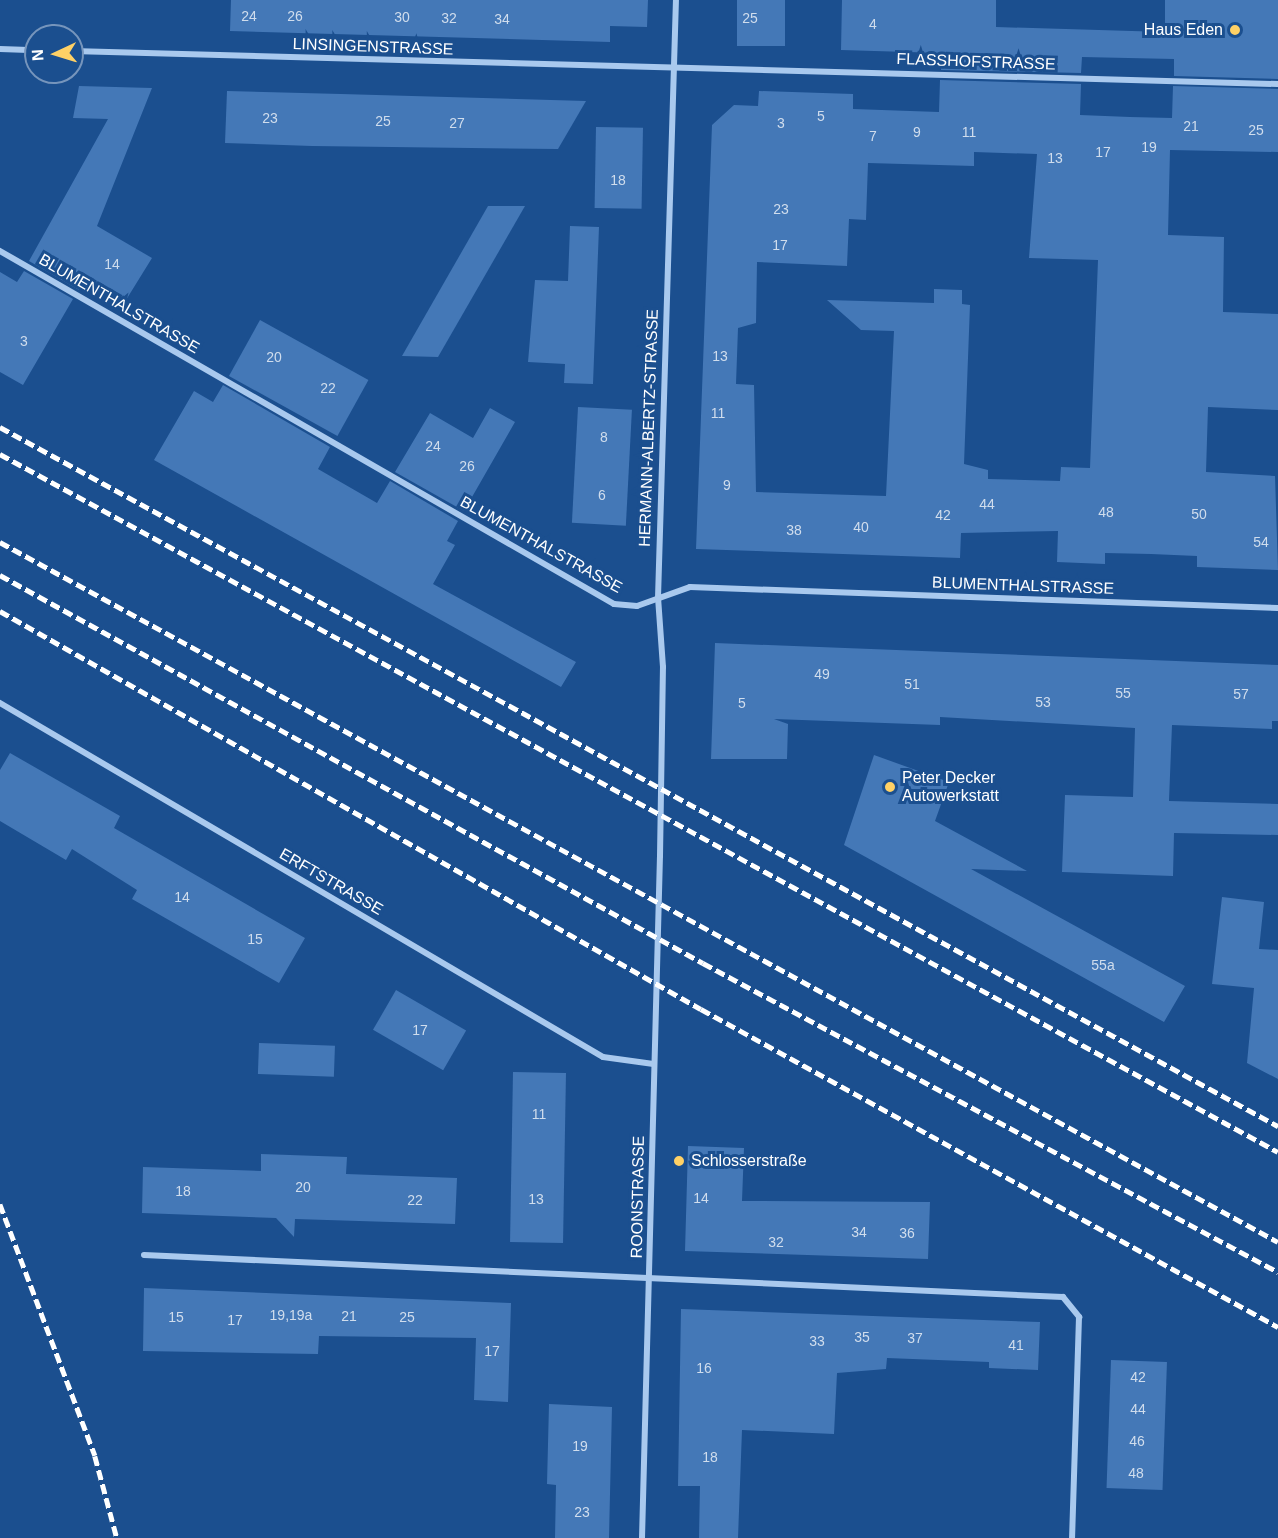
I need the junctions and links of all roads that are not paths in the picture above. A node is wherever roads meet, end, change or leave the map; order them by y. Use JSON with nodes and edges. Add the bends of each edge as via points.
{"nodes":[{"id":1,"x":676,"y":0,"type":"edge"},
{"id":2,"x":0,"y":49,"type":"edge"},
{"id":3,"x":24,"y":50,"type":"edge"},
{"id":4,"x":84,"y":51,"type":"edge"},
{"id":5,"x":674,"y":66,"type":"junction"},
{"id":6,"x":1278,"y":84,"type":"edge"},
{"id":7,"x":0,"y":251,"type":"edge"},
{"id":8,"x":658,"y":598,"type":"junction"},
{"id":9,"x":1278,"y":608,"type":"edge"},
{"id":10,"x":0,"y":703,"type":"edge"},
{"id":11,"x":660,"y":856,"type":"joint"},
{"id":12,"x":654,"y":1064,"type":"junction"},
{"id":13,"x":144,"y":1255,"type":"dead end"},
{"id":14,"x":650,"y":1277,"type":"junction"},
{"id":15,"x":642,"y":1538,"type":"edge"},
{"id":16,"x":1072,"y":1538,"type":"edge"}],
"edges":[{"from":1,"to":5,"type":"street","name":"HERMANN-ALBERTZ-STRASSE"},
{"from":2,"to":3,"type":"street"},
{"from":4,"to":5,"type":"street","name":"LINSINGENSTRASSE"},
{"from":5,"to":6,"type":"street","name":"FLASSHOFSTRASSE"},
{"from":5,"to":8,"type":"street","name":"HERMANN-ALBERTZ-STRASSE"},
{"from":7,"to":8,"type":"street","name":"BLUMENTHALSTRASSE","via":[[614,604],[637,606]]},
{"from":8,"to":9,"type":"street","name":"BLUMENTHALSTRASSE","via":[[690,587]]},
{"from":8,"to":11,"type":"street","name":"HERMANN-ALBERTZ-STRASSE","via":[[663,667]]},
{"from":10,"to":12,"type":"street","name":"ERFTSTRASSE","via":[[603,1057]]},
{"from":11,"to":12,"type":"street","name":"ROONSTRASSE"},
{"from":12,"to":14,"type":"street","name":"ROONSTRASSE"},
{"from":13,"to":14,"type":"street"},
{"from":14,"to":15,"type":"street","name":"ROONSTRASSE"},
{"from":14,"to":16,"type":"street","via":[[1063,1296],[1079,1317]]}]}
